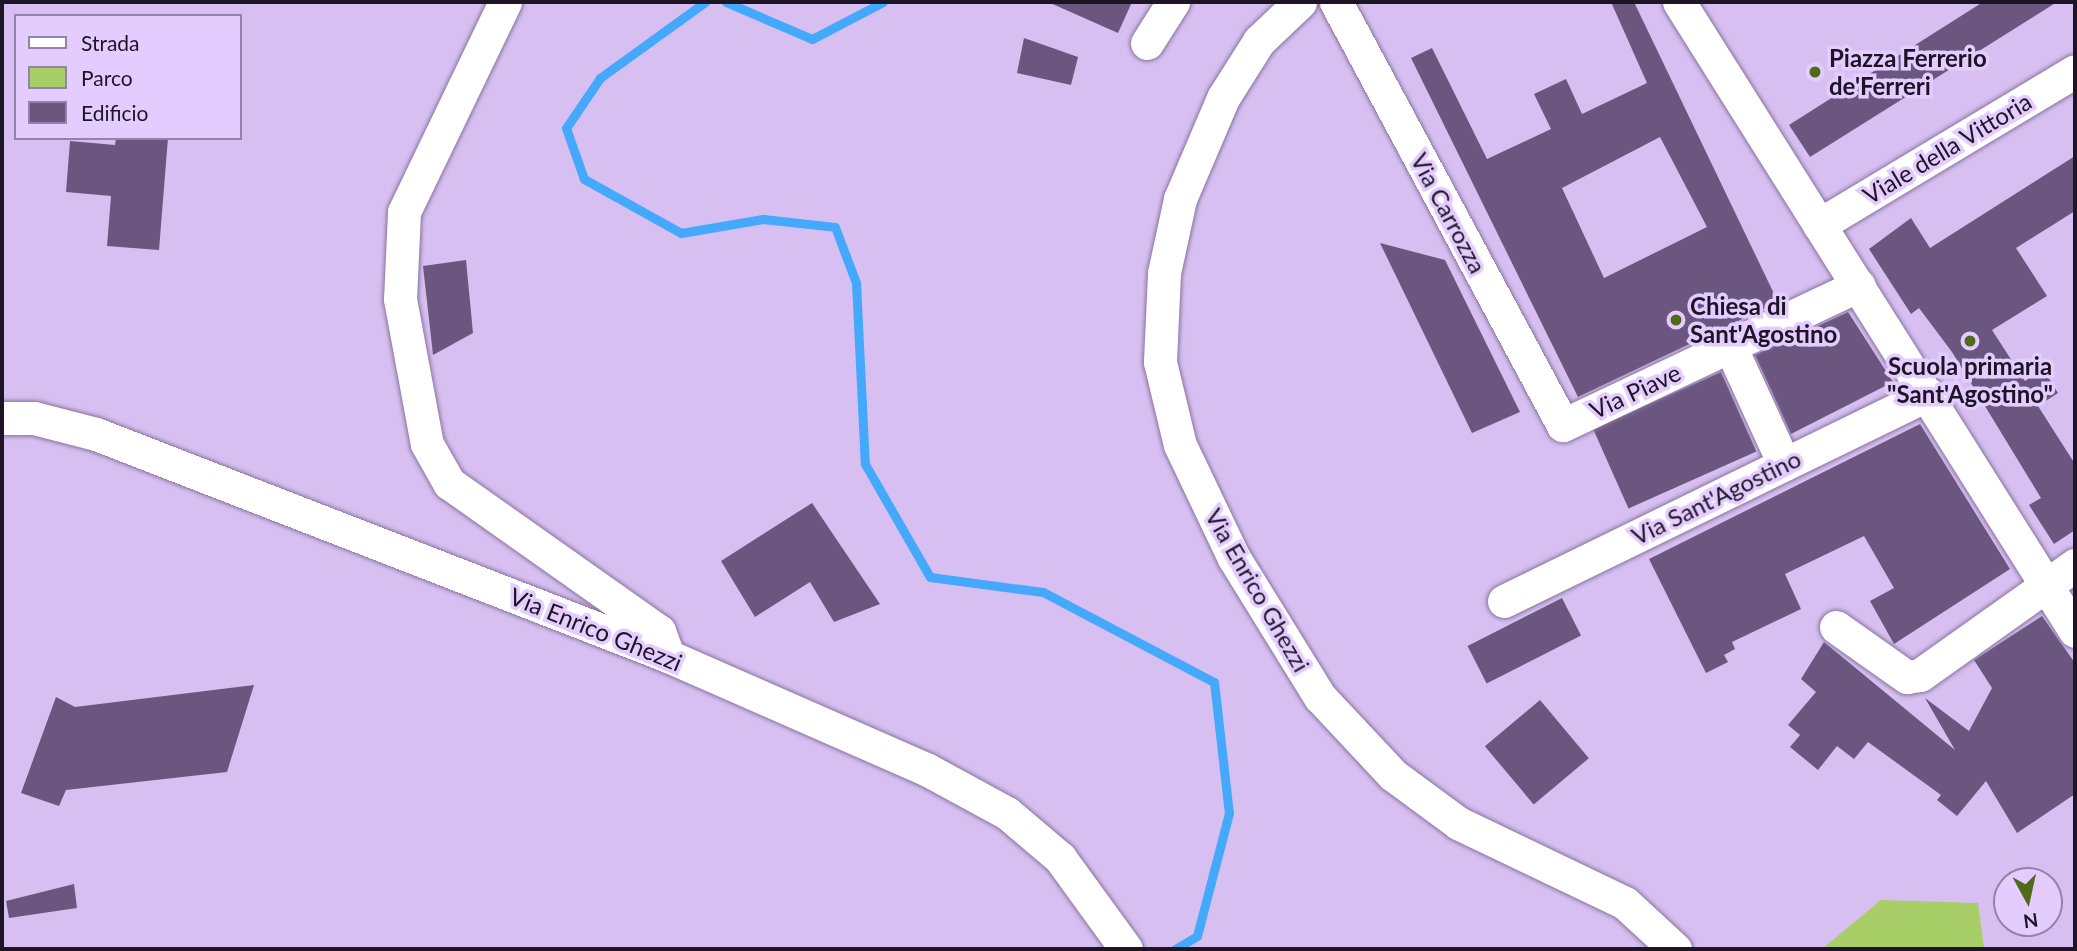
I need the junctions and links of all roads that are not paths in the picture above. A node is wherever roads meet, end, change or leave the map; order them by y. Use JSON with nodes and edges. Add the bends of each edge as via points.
{"nodes":[{"id":1,"x":505,"y":2,"type":"edge"},
{"id":2,"x":1173,"y":2,"type":"edge"},
{"id":3,"x":1300,"y":2,"type":"edge"},
{"id":4,"x":1336,"y":2,"type":"edge"},
{"id":5,"x":1679,"y":2,"type":"edge"},
{"id":6,"x":1147,"y":43,"type":"dead end"},
{"id":7,"x":2075,"y":71,"type":"edge"},
{"id":8,"x":1819,"y":225,"type":"junction"},
{"id":9,"x":1859,"y":285,"type":"junction"},
{"id":10,"x":1730,"y":346,"type":"junction"},
{"id":11,"x":1928,"y":394,"type":"junction"},
{"id":12,"x":2,"y":418,"type":"edge"},
{"id":13,"x":1563,"y":425,"type":"joint"},
{"id":14,"x":1784,"y":464,"type":"junction"},
{"id":15,"x":2075,"y":565,"type":"edge"},
{"id":16,"x":2046,"y":583,"type":"junction"},
{"id":17,"x":1504,"y":601,"type":"dead end"},
{"id":18,"x":1836,"y":627,"type":"dead end"},
{"id":19,"x":2075,"y":631,"type":"edge"},
{"id":20,"x":668,"y":656,"type":"junction"},
{"id":21,"x":1126,"y":949,"type":"edge"},
{"id":22,"x":1675,"y":949,"type":"edge"}],
"edges":[{"from":1,"to":20,"type":"street","via":[[404,212],[400,299],[428,444],[449,483],[659,631]]},
{"from":2,"to":6,"type":"street"},
{"from":3,"to":22,"type":"street","name":"Via Enrico Ghezzi","via":[[1259,41],[1223,98],[1180,199],[1164,273],[1160,362],[1180,445],[1234,558],[1320,697],[1394,775],[1458,822],[1625,903]]},
{"from":4,"to":13,"type":"street","name":"Via Carrozza"},
{"from":5,"to":8,"type":"street"},
{"from":7,"to":8,"type":"street","name":"Viale della Vittoria"},
{"from":8,"to":9,"type":"street"},
{"from":9,"to":10,"type":"street","name":"Via Piave"},
{"from":9,"to":11,"type":"street"},
{"from":10,"to":13,"type":"street","name":"Via Piave"},
{"from":10,"to":14,"type":"street"},
{"from":11,"to":14,"type":"street","name":"Via Sant'Agostino"},
{"from":11,"to":16,"type":"street"},
{"from":12,"to":20,"type":"street","name":"Via Enrico Ghezzi","via":[[34,418],[96,434]]},
{"from":14,"to":17,"type":"street","name":"Via Sant'Agostino"},
{"from":15,"to":16,"type":"street"},
{"from":16,"to":18,"type":"street","via":[[2022,606],[1920,675],[1907,677]]},
{"from":16,"to":19,"type":"street"},
{"from":20,"to":21,"type":"street","name":"Via Enrico Ghezzi","via":[[926,769],[1007,813],[1060,858]]}]}
